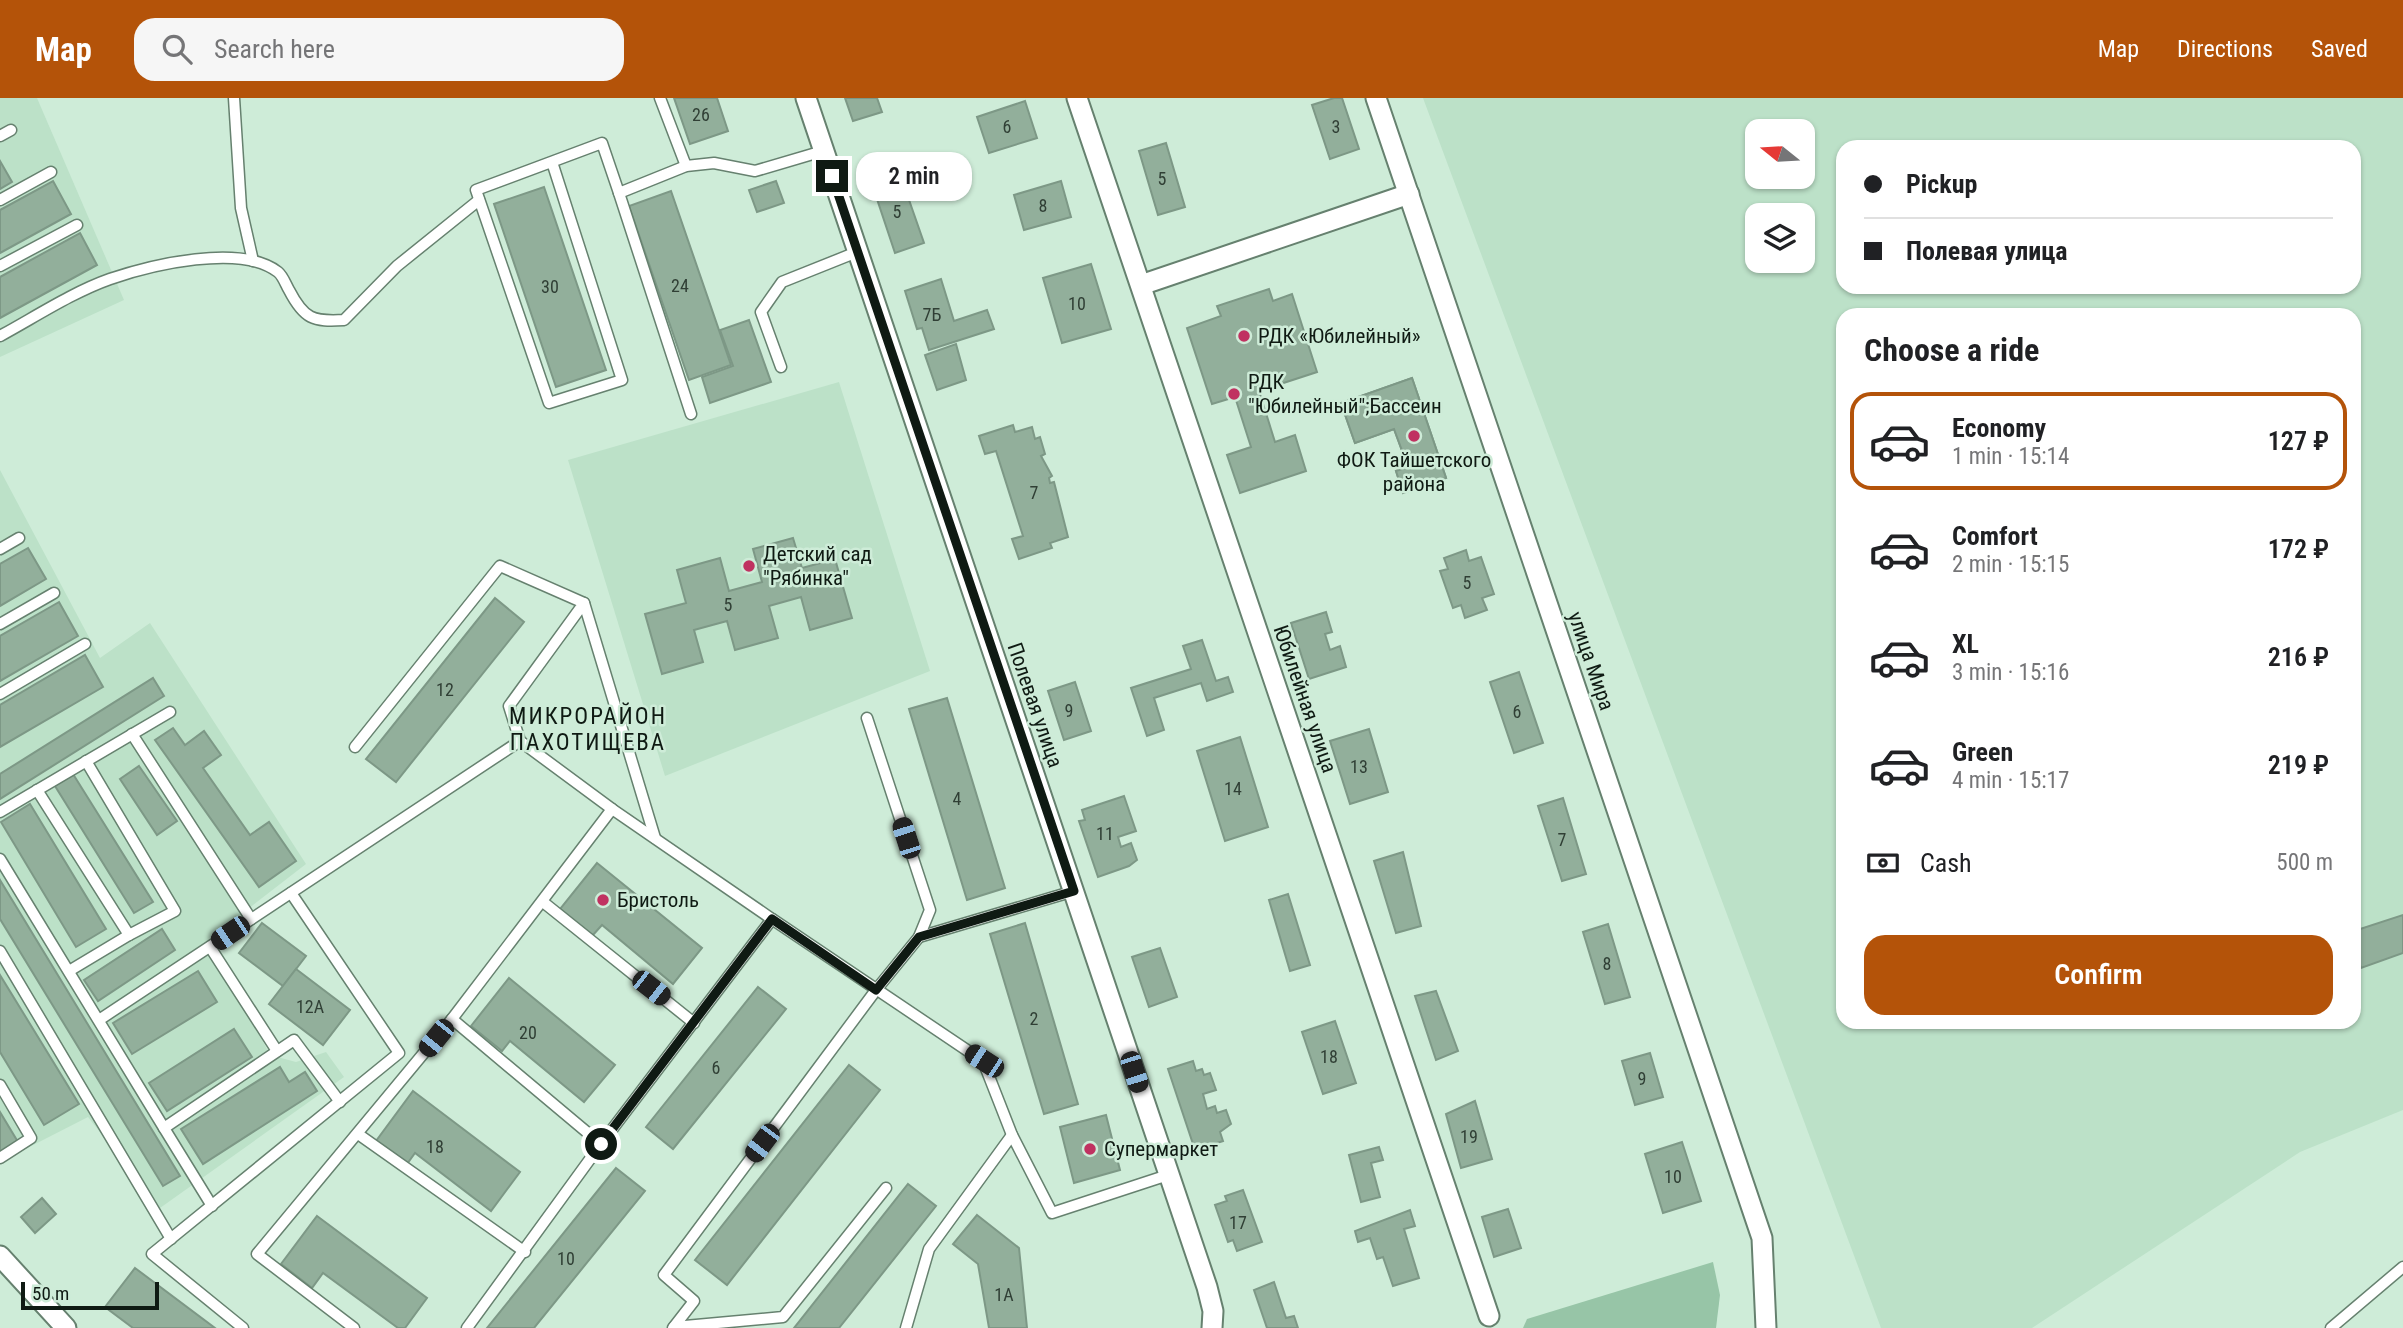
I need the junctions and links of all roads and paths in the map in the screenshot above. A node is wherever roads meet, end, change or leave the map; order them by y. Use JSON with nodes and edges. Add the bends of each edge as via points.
{"nodes":[{"id":1,"x":234,"y":98,"type":"edge"},
{"id":2,"x":660,"y":98,"type":"edge"},
{"id":3,"x":806,"y":98,"type":"edge"},
{"id":4,"x":1077,"y":98,"type":"edge"},
{"id":5,"x":1376,"y":98,"type":"edge"},
{"id":6,"x":11,"y":130,"type":"dead end"},
{"id":7,"x":0,"y":136,"type":"edge"},
{"id":8,"x":823,"y":151,"type":"junction"},
{"id":9,"x":552,"y":162,"type":"junction"},
{"id":10,"x":686,"y":166,"type":"junction"},
{"id":11,"x":51,"y":172,"type":"dead end"},
{"id":12,"x":619,"y":193,"type":"junction"},
{"id":13,"x":1409,"y":194,"type":"junction"},
{"id":14,"x":0,"y":200,"type":"edge"},
{"id":15,"x":480,"y":200,"type":"junction"},
{"id":16,"x":77,"y":225,"type":"dead end"},
{"id":17,"x":858,"y":252,"type":"junction"},
{"id":18,"x":253,"y":261,"type":"junction"},
{"id":19,"x":0,"y":266,"type":"edge"},
{"id":20,"x":1140,"y":285,"type":"junction"},
{"id":21,"x":0,"y":336,"type":"edge"},
{"id":22,"x":781,"y":367,"type":"dead end"},
{"id":23,"x":691,"y":414,"type":"dead end"},
{"id":24,"x":19,"y":538,"type":"dead end"},
{"id":25,"x":0,"y":549,"type":"edge"},
{"id":26,"x":54,"y":593,"type":"dead end"},
{"id":27,"x":584,"y":603,"type":"junction"},
{"id":28,"x":0,"y":624,"type":"edge"},
{"id":29,"x":85,"y":644,"type":"dead end"},
{"id":30,"x":0,"y":694,"type":"edge"},
{"id":31,"x":170,"y":712,"type":"dead end"},
{"id":32,"x":867,"y":718,"type":"dead end"},
{"id":33,"x":132,"y":734,"type":"junction"},
{"id":34,"x":520,"y":741,"type":"junction"},
{"id":35,"x":355,"y":747,"type":"dead end"},
{"id":36,"x":86,"y":761,"type":"junction"},
{"id":37,"x":37,"y":790,"type":"junction"},
{"id":38,"x":612,"y":809,"type":"junction"},
{"id":39,"x":0,"y":811,"type":"edge"},
{"id":40,"x":655,"y":839,"type":"junction"},
{"id":41,"x":0,"y":859,"type":"edge"},
{"id":42,"x":1074,"y":891,"type":"junction"},
{"id":43,"x":291,"y":893,"type":"junction"},
{"id":44,"x":543,"y":902,"type":"junction"},
{"id":45,"x":251,"y":919,"type":"junction"},
{"id":46,"x":772,"y":919,"type":"junction"},
{"id":47,"x":129,"y":935,"type":"junction"},
{"id":48,"x":919,"y":937,"type":"junction"},
{"id":49,"x":209,"y":947,"type":"junction"},
{"id":50,"x":0,"y":951,"type":"edge"},
{"id":51,"x":69,"y":971,"type":"junction"},
{"id":52,"x":876,"y":990,"type":"junction"},
{"id":53,"x":452,"y":1018,"type":"junction"},
{"id":54,"x":99,"y":1020,"type":"junction"},
{"id":55,"x":694,"y":1023,"type":"junction"},
{"id":56,"x":277,"y":1051,"type":"junction"},
{"id":57,"x":0,"y":1085,"type":"edge"},
{"id":58,"x":340,"y":1102,"type":"junction"},
{"id":59,"x":164,"y":1128,"type":"junction"},
{"id":60,"x":358,"y":1134,"type":"junction"},
{"id":61,"x":1012,"y":1135,"type":"junction"},
{"id":62,"x":601,"y":1144,"type":"junction"},
{"id":63,"x":0,"y":1158,"type":"edge"},
{"id":64,"x":1168,"y":1175,"type":"junction"},
{"id":65,"x":886,"y":1188,"type":"dead end"},
{"id":66,"x":212,"y":1206,"type":"junction"},
{"id":67,"x":171,"y":1239,"type":"junction"},
{"id":68,"x":525,"y":1252,"type":"junction"},
{"id":69,"x":0,"y":1256,"type":"edge"},
{"id":70,"x":2403,"y":1267,"type":"edge"},
{"id":71,"x":1489,"y":1316,"type":"dead end"},
{"id":72,"x":734,"y":1325,"type":"edge"},
{"id":73,"x":66,"y":1328,"type":"edge"},
{"id":74,"x":243,"y":1328,"type":"edge"},
{"id":75,"x":354,"y":1328,"type":"edge"},
{"id":76,"x":467,"y":1328,"type":"edge"},
{"id":77,"x":673,"y":1328,"type":"edge"},
{"id":78,"x":906,"y":1328,"type":"edge"},
{"id":79,"x":1212,"y":1328,"type":"edge"},
{"id":80,"x":1766,"y":1328,"type":"edge"},
{"id":81,"x":2331,"y":1328,"type":"edge"}],
"edges":[{"from":1,"to":18,"type":"lane","via":[[241,208]]},
{"from":2,"to":10,"type":"lane"},
{"from":3,"to":8,"type":"street","name":"Полевая улица"},
{"from":4,"to":20,"type":"street","name":"Юбилейная улица"},
{"from":5,"to":13,"type":"street","name":"улица Мира"},
{"from":6,"to":7,"type":"lane"},
{"from":8,"to":10,"type":"lane","via":[[755,172],[715,163]]},
{"from":8,"to":17,"type":"street","name":"Полевая улица"},
{"from":9,"to":12,"type":"lane","via":[[602,144]]},
{"from":9,"to":15,"type":"lane","via":[[476,190]]},
{"from":9,"to":15,"type":"lane","via":[[622,380],[549,403]]},
{"from":10,"to":12,"type":"lane"},
{"from":11,"to":14,"type":"lane"},
{"from":12,"to":23,"type":"lane"},
{"from":13,"to":20,"type":"street"},
{"from":13,"to":80,"type":"street","name":"улица Мира","via":[[1762,1238]]},
{"from":15,"to":18,"type":"lane","via":[[397,267],[344,320],[318,322],[298,308],[279,273]]},
{"from":16,"to":19,"type":"lane"},
{"from":17,"to":22,"type":"lane","via":[[782,282],[761,312]]},
{"from":17,"to":42,"type":"street","name":"Полевая улица"},
{"from":18,"to":21,"type":"lane","via":[[175,262],[109,279]]},
{"from":20,"to":71,"type":"street","name":"Юбилейная улица"},
{"from":24,"to":25,"type":"lane"},
{"from":26,"to":28,"type":"lane"},
{"from":27,"to":34,"type":"lane","via":[[509,706]]},
{"from":27,"to":35,"type":"lane","via":[[500,566]]},
{"from":27,"to":40,"type":"lane"},
{"from":29,"to":30,"type":"lane"},
{"from":31,"to":33,"type":"lane"},
{"from":32,"to":48,"type":"lane","via":[[930,910]]},
{"from":33,"to":36,"type":"lane"},
{"from":33,"to":45,"type":"lane"},
{"from":34,"to":38,"type":"lane"},
{"from":34,"to":43,"type":"lane"},
{"from":36,"to":37,"type":"lane"},
{"from":36,"to":47,"type":"lane","via":[[175,911]]},
{"from":37,"to":39,"type":"lane"},
{"from":37,"to":47,"type":"lane"},
{"from":38,"to":40,"type":"lane"},
{"from":38,"to":44,"type":"lane"},
{"from":40,"to":46,"type":"lane"},
{"from":41,"to":51,"type":"lane"},
{"from":42,"to":48,"type":"lane"},
{"from":42,"to":64,"type":"street","name":"Полевая улица"},
{"from":43,"to":45,"type":"lane"},
{"from":43,"to":58,"type":"lane","via":[[399,1053]]},
{"from":44,"to":53,"type":"lane"},
{"from":44,"to":55,"type":"lane"},
{"from":45,"to":49,"type":"lane"},
{"from":46,"to":52,"type":"lane"},
{"from":46,"to":55,"type":"lane"},
{"from":47,"to":51,"type":"lane"},
{"from":48,"to":52,"type":"lane"},
{"from":49,"to":54,"type":"lane"},
{"from":49,"to":56,"type":"lane"},
{"from":50,"to":67,"type":"lane"},
{"from":51,"to":54,"type":"lane"},
{"from":52,"to":61,"type":"lane","via":[[984,1061]]},
{"from":52,"to":77,"type":"lane","via":[[664,1275],[694,1301]]},
{"from":53,"to":60,"type":"lane"},
{"from":53,"to":62,"type":"lane"},
{"from":54,"to":59,"type":"lane"},
{"from":55,"to":62,"type":"lane"},
{"from":56,"to":58,"type":"lane","via":[[294,1040]]},
{"from":56,"to":59,"type":"lane"},
{"from":57,"to":63,"type":"lane","via":[[31,1138]]},
{"from":58,"to":66,"type":"lane"},
{"from":59,"to":66,"type":"lane"},
{"from":60,"to":68,"type":"lane"},
{"from":60,"to":75,"type":"lane","via":[[257,1254]]},
{"from":61,"to":64,"type":"lane","via":[[1052,1213]]},
{"from":61,"to":78,"type":"lane","via":[[929,1250]]},
{"from":62,"to":68,"type":"lane"},
{"from":64,"to":79,"type":"street","name":"Полевая улица","via":[[1207,1287]]},
{"from":65,"to":72,"type":"lane","via":[[782,1317]]},
{"from":66,"to":67,"type":"lane"},
{"from":67,"to":74,"type":"lane","via":[[152,1254]]},
{"from":68,"to":76,"type":"lane"},
{"from":69,"to":73,"type":"street"},
{"from":70,"to":81,"type":"lane"},
{"from":72,"to":77,"type":"lane"}]}
